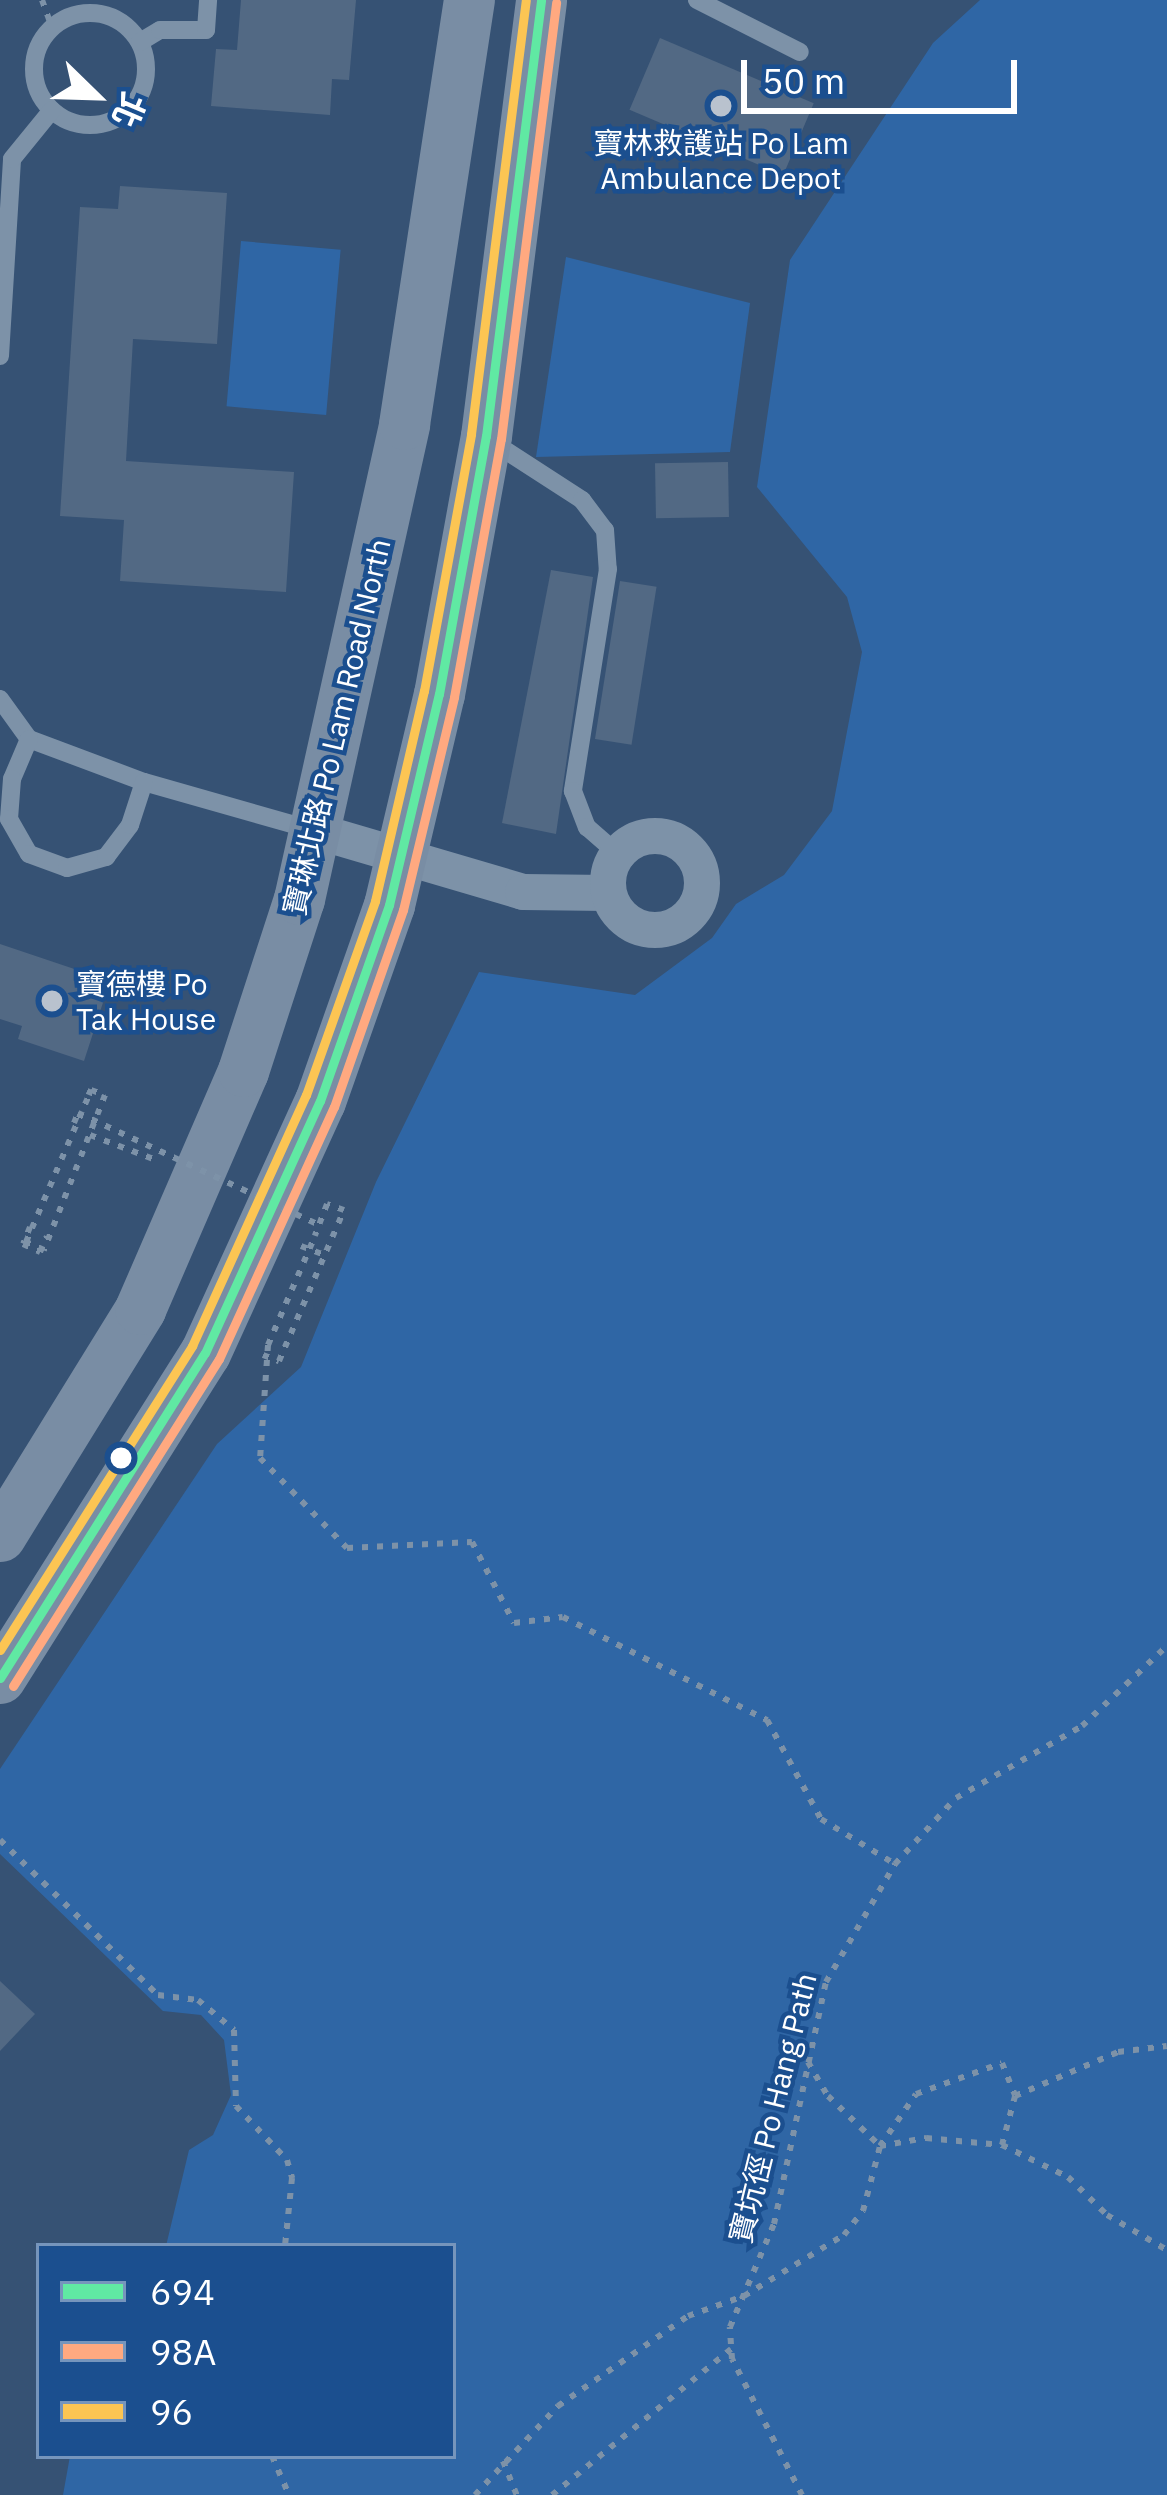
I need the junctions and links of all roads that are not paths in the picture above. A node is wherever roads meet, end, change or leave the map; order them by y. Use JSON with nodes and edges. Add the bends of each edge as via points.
{"nodes":[{"id":1,"x":208,"y":0,"type":"edge"},
{"id":2,"x":469,"y":0,"type":"edge"},
{"id":3,"x":541,"y":0,"type":"edge"},
{"id":4,"x":697,"y":0,"type":"edge"},
{"id":5,"x":140,"y":42,"type":"junction"},
{"id":6,"x":800,"y":52,"type":"dead end"},
{"id":7,"x":52,"y":110,"type":"junction"},
{"id":8,"x":6,"y":159,"type":"edge"},
{"id":9,"x":0,"y":356,"type":"edge"},
{"id":10,"x":486,"y":436,"type":"junction"},
{"id":11,"x":0,"y":700,"type":"edge"},
{"id":12,"x":29,"y":739,"type":"junction"},
{"id":13,"x":144,"y":782,"type":"junction"},
{"id":14,"x":316,"y":831,"type":"junction"},
{"id":15,"x":618,"y":854,"type":"junction"},
{"id":16,"x":402,"y":860,"type":"junction"},
{"id":17,"x":608,"y":892,"type":"junction"},
{"id":18,"x":0,"y":1536,"type":"edge"},
{"id":19,"x":0,"y":1678,"type":"edge"}],
"edges":[{"from":1,"to":5,"type":"lane","via":[[206,31],[160,30]]},
{"from":2,"to":14,"type":"main road","name":"寶琳北路 Po Lam Road North","via":[[408,401]]},
{"from":3,"to":10,"type":"main road"},
{"from":4,"to":6,"type":"lane"},
{"from":5,"to":7,"type":"lane","via":[[146,76],[117,119],[82,124]]},
{"from":5,"to":7,"type":"lane","via":[[99,13],[52,28],[35,78]]},
{"from":7,"to":8,"type":"lane"},
{"from":8,"to":9,"type":"lane"},
{"from":10,"to":15,"type":"lane","via":[[520,466],[582,500],[605,530],[608,569],[573,790],[587,827]]},
{"from":10,"to":16,"type":"main road"},
{"from":11,"to":12,"type":"lane"},
{"from":12,"to":13,"type":"lane"},
{"from":12,"to":13,"type":"lane","via":[[12,779],[9,819],[29,854],[68,868],[106,857],[130,825]]},
{"from":13,"to":14,"type":"lane"},
{"from":14,"to":16,"type":"street"},
{"from":14,"to":18,"type":"main road","name":"寶琳北路 Po Lam Road North","via":[[243,1071],[140,1309]]},
{"from":15,"to":17,"type":"street"},
{"from":15,"to":17,"type":"street","via":[[644,837],[674,840],[700,871],[699,899],[681,923],[652,931],[624,919]]},
{"from":16,"to":17,"type":"street","via":[[523,892]]},
{"from":16,"to":19,"type":"main road","via":[[358,1001],[256,1250],[205,1353]]}]}
